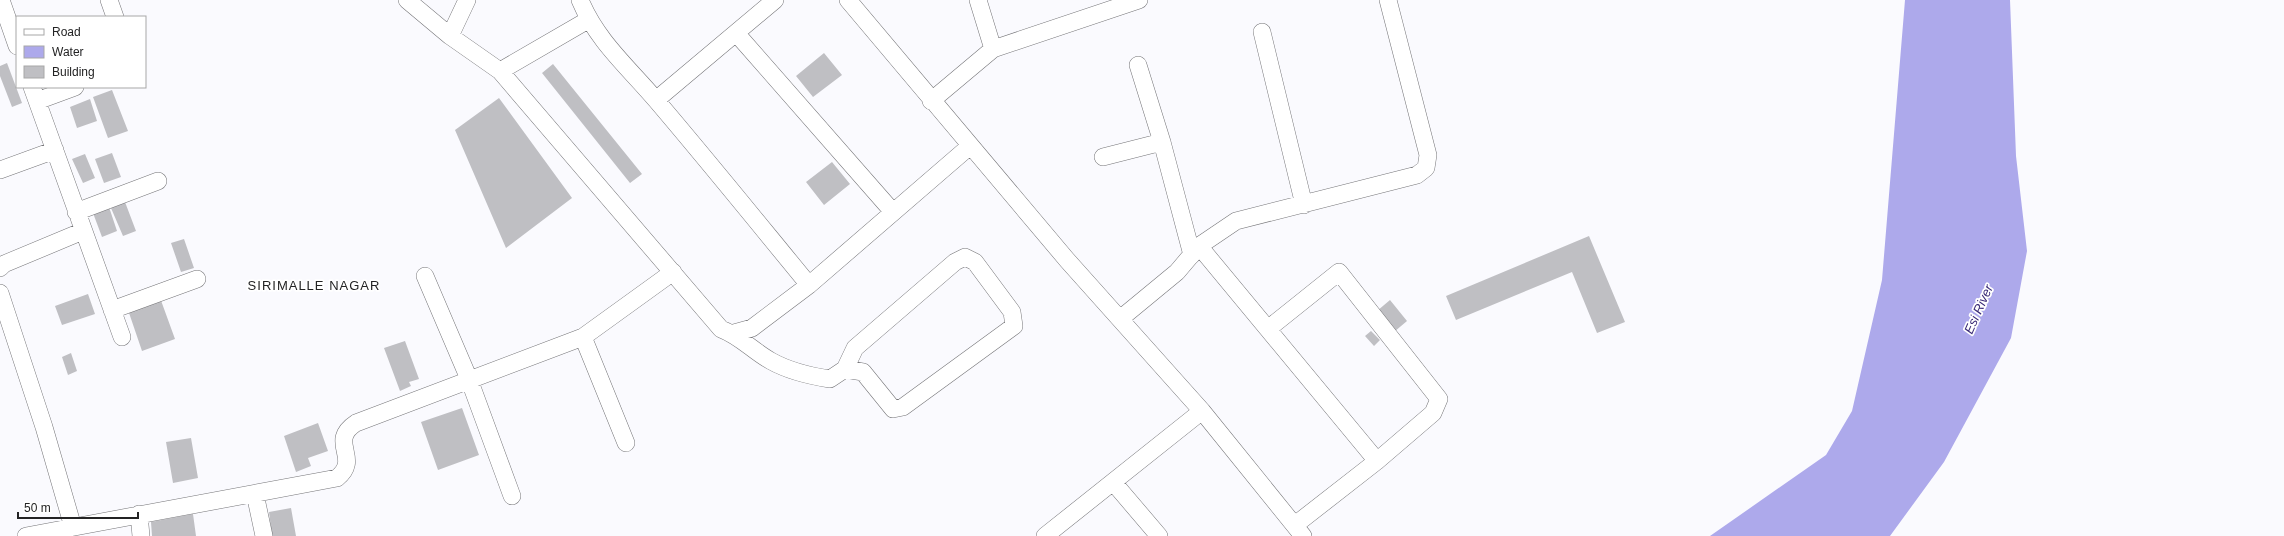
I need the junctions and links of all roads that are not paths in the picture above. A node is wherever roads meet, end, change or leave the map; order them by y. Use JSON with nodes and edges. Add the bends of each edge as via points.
{"nodes":[{"id":1,"x":0,"y":0,"type":"edge"},
{"id":2,"x":109,"y":0,"type":"edge"},
{"id":3,"x":407,"y":0,"type":"edge"},
{"id":4,"x":467,"y":0,"type":"edge"},
{"id":5,"x":580,"y":0,"type":"edge"},
{"id":6,"x":775,"y":0,"type":"edge"},
{"id":7,"x":848,"y":0,"type":"edge"},
{"id":8,"x":978,"y":0,"type":"edge"},
{"id":9,"x":1139,"y":0,"type":"edge"},
{"id":10,"x":1388,"y":0,"type":"edge"},
{"id":11,"x":1111,"y":5,"type":"edge"},
{"id":12,"x":115,"y":16,"type":"edge"},
{"id":13,"x":588,"y":20,"type":"junction"},
{"id":14,"x":1262,"y":32,"type":"dead end"},
{"id":15,"x":736,"y":33,"type":"junction"},
{"id":16,"x":450,"y":36,"type":"junction"},
{"id":17,"x":16,"y":43,"type":"edge"},
{"id":18,"x":993,"y":49,"type":"junction"},
{"id":19,"x":1138,"y":65,"type":"dead end"},
{"id":20,"x":500,"y":71,"type":"junction"},
{"id":21,"x":69,"y":88,"type":"edge"},
{"id":22,"x":34,"y":94,"type":"edge"},
{"id":23,"x":656,"y":100,"type":"junction"},
{"id":24,"x":931,"y":100,"type":"junction"},
{"id":25,"x":1162,"y":142,"type":"junction"},
{"id":26,"x":970,"y":146,"type":"junction"},
{"id":27,"x":55,"y":150,"type":"junction"},
{"id":28,"x":1102,"y":157,"type":"dead end"},
{"id":29,"x":0,"y":170,"type":"edge"},
{"id":30,"x":158,"y":181,"type":"dead end"},
{"id":31,"x":1304,"y":205,"type":"junction"},
{"id":32,"x":76,"y":212,"type":"junction"},
{"id":33,"x":893,"y":212,"type":"junction"},
{"id":34,"x":83,"y":230,"type":"junction"},
{"id":35,"x":1196,"y":250,"type":"junction"},
{"id":36,"x":0,"y":268,"type":"edge"},
{"id":37,"x":673,"y":272,"type":"junction"},
{"id":38,"x":426,"y":276,"type":"dead end"},
{"id":39,"x":197,"y":279,"type":"dead end"},
{"id":40,"x":809,"y":285,"type":"junction"},
{"id":41,"x":0,"y":293,"type":"edge"},
{"id":42,"x":112,"y":310,"type":"junction"},
{"id":43,"x":1120,"y":319,"type":"junction"},
{"id":44,"x":1269,"y":328,"type":"junction"},
{"id":45,"x":734,"y":333,"type":"junction"},
{"id":46,"x":122,"y":337,"type":"dead end"},
{"id":47,"x":583,"y":337,"type":"junction"},
{"id":48,"x":845,"y":369,"type":"junction"},
{"id":49,"x":469,"y":379,"type":"junction"},
{"id":50,"x":1202,"y":411,"type":"junction"},
{"id":51,"x":626,"y":443,"type":"dead end"},
{"id":52,"x":1377,"y":461,"type":"junction"},
{"id":53,"x":1113,"y":482,"type":"junction"},
{"id":54,"x":255,"y":494,"type":"junction"},
{"id":55,"x":512,"y":496,"type":"dead end"},
{"id":56,"x":139,"y":514,"type":"junction"},
{"id":57,"x":73,"y":527,"type":"junction"},
{"id":58,"x":1299,"y":531,"type":"edge"},
{"id":59,"x":26,"y":536,"type":"edge"},
{"id":60,"x":141,"y":536,"type":"edge"},
{"id":61,"x":264,"y":536,"type":"edge"},
{"id":62,"x":1045,"y":536,"type":"edge"},
{"id":63,"x":1159,"y":536,"type":"edge"}],
"edges":[{"from":1,"to":17,"type":"street"},
{"from":2,"to":12,"type":"street"},
{"from":3,"to":16,"type":"street"},
{"from":4,"to":16,"type":"street"},
{"from":5,"to":13,"type":"street"},
{"from":6,"to":15,"type":"street"},
{"from":7,"to":24,"type":"street"},
{"from":8,"to":18,"type":"street"},
{"from":9,"to":11,"type":"street"},
{"from":10,"to":31,"type":"street","via":[[1428,155],[1426,168],[1418,175]]},
{"from":11,"to":18,"type":"street"},
{"from":13,"to":20,"type":"street"},
{"from":13,"to":23,"type":"street","via":[[599,37]]},
{"from":14,"to":31,"type":"street"},
{"from":15,"to":23,"type":"street"},
{"from":15,"to":33,"type":"street"},
{"from":16,"to":20,"type":"street"},
{"from":18,"to":24,"type":"street"},
{"from":19,"to":25,"type":"street"},
{"from":20,"to":37,"type":"street"},
{"from":21,"to":22,"type":"street"},
{"from":22,"to":27,"type":"street"},
{"from":23,"to":40,"type":"street"},
{"from":24,"to":26,"type":"street"},
{"from":25,"to":28,"type":"street"},
{"from":25,"to":35,"type":"street"},
{"from":26,"to":33,"type":"street"},
{"from":26,"to":43,"type":"street"},
{"from":27,"to":29,"type":"street"},
{"from":27,"to":32,"type":"street"},
{"from":30,"to":32,"type":"street"},
{"from":31,"to":35,"type":"street","via":[[1236,221]]},
{"from":32,"to":34,"type":"street"},
{"from":33,"to":40,"type":"street"},
{"from":34,"to":36,"type":"street"},
{"from":34,"to":42,"type":"street"},
{"from":35,"to":43,"type":"street","via":[[1178,272]]},
{"from":35,"to":44,"type":"street"},
{"from":37,"to":45,"type":"street","via":[[721,328]]},
{"from":37,"to":47,"type":"street"},
{"from":38,"to":49,"type":"street"},
{"from":39,"to":42,"type":"street"},
{"from":40,"to":45,"type":"street","via":[[752,328]]},
{"from":41,"to":57,"type":"street","via":[[44,427]]},
{"from":42,"to":46,"type":"street"},
{"from":43,"to":50,"type":"street"},
{"from":44,"to":52,"type":"street"},
{"from":44,"to":52,"type":"street","via":[[1339,272],[1438,399],[1433,413]]},
{"from":45,"to":48,"type":"street","via":[[770,360],[806,375],[830,379]]},
{"from":47,"to":49,"type":"street"},
{"from":47,"to":51,"type":"street"},
{"from":48,"to":48,"type":"street","via":[[863,372],[893,409],[903,407],[1014,326],[1012,312],[974,262],[965,258],[955,262],[855,348]]},
{"from":49,"to":54,"type":"street","via":[[356,423],[347,430],[343,438],[347,462],[345,472],[337,478]]},
{"from":49,"to":55,"type":"street"},
{"from":50,"to":53,"type":"street"},
{"from":50,"to":58,"type":"street"},
{"from":52,"to":58,"type":"street"},
{"from":53,"to":62,"type":"street"},
{"from":53,"to":63,"type":"street"},
{"from":54,"to":56,"type":"street"},
{"from":54,"to":61,"type":"street"},
{"from":56,"to":57,"type":"street"},
{"from":56,"to":60,"type":"street"},
{"from":57,"to":59,"type":"street"}]}
